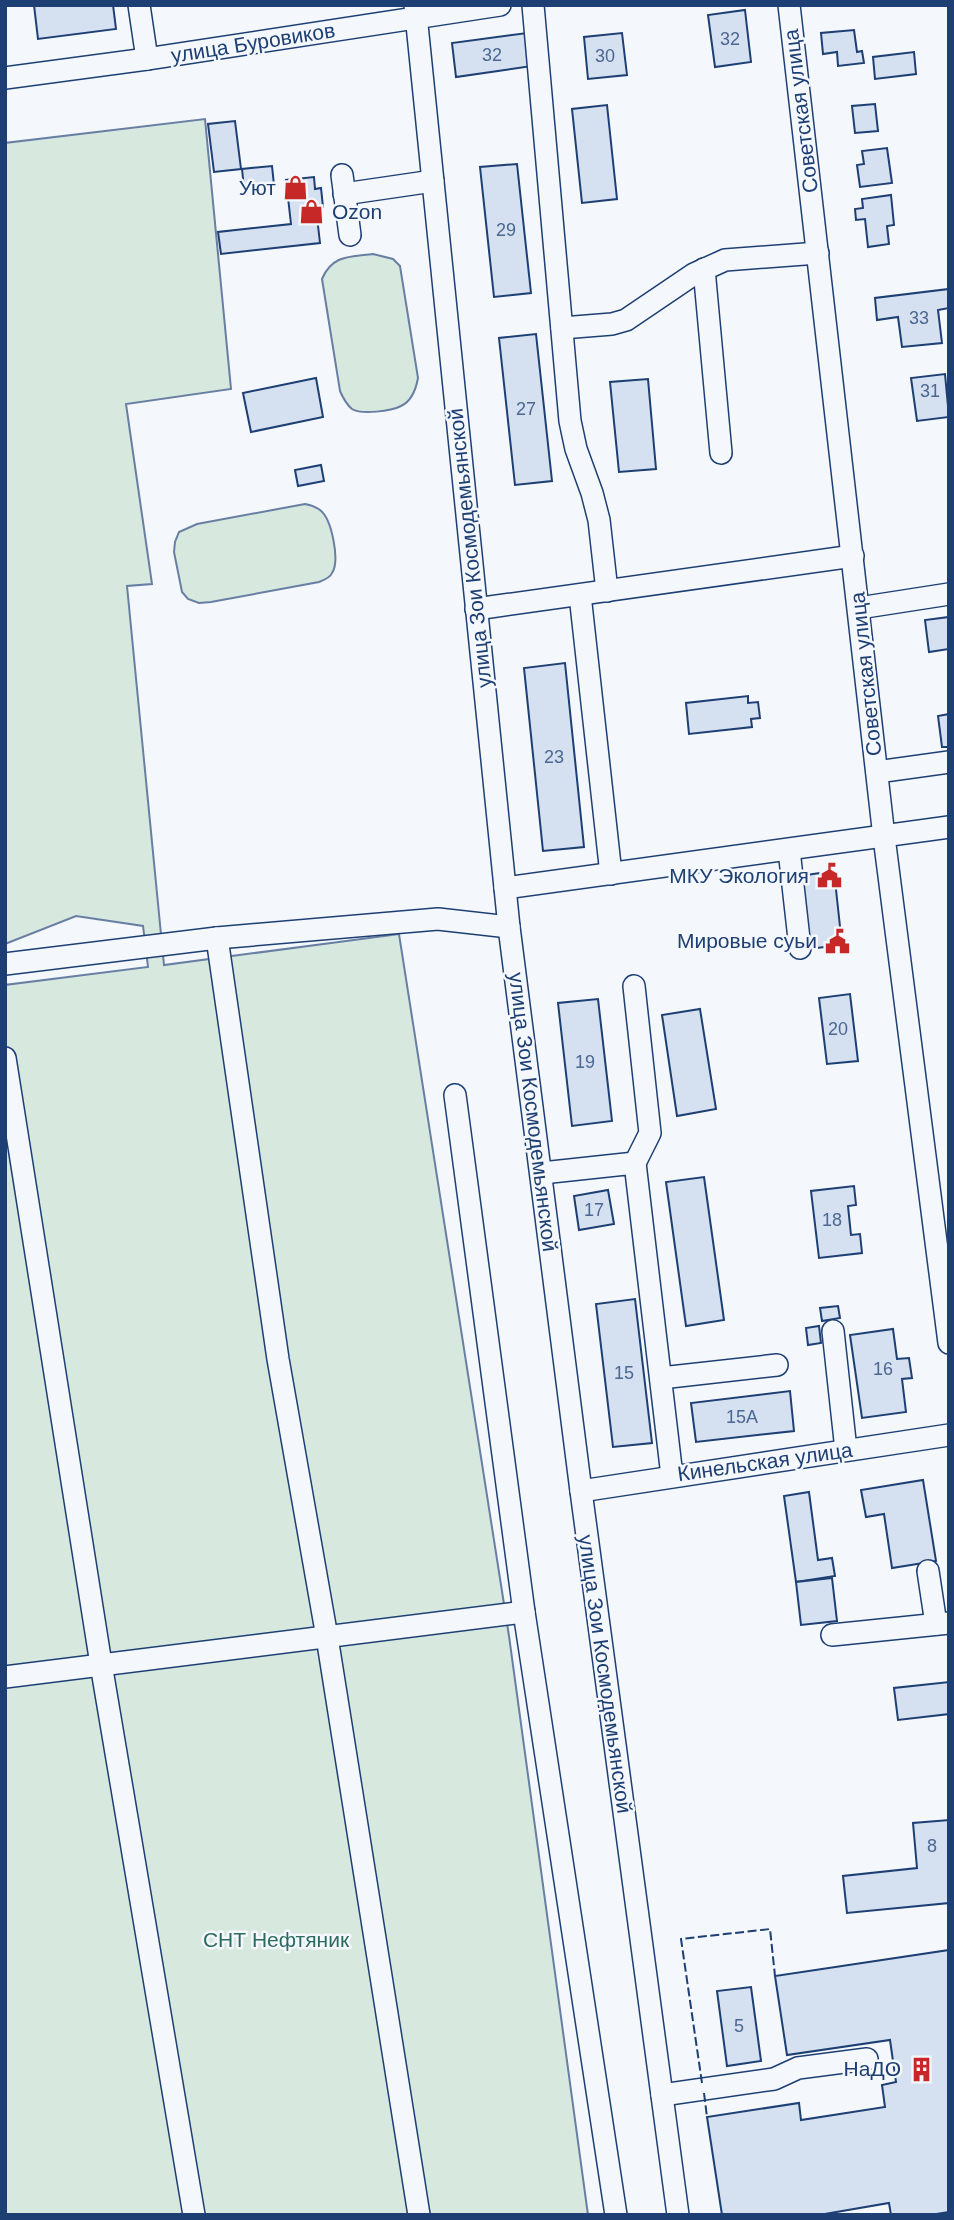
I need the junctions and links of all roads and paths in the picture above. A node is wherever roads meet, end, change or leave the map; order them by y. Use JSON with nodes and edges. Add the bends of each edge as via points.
{"nodes":[{"id":1,"x":139,"y":5,"type":"edge"},
{"id":2,"x":500,"y":5,"type":"edge"},
{"id":3,"x":533,"y":5,"type":"edge"},
{"id":4,"x":789,"y":5,"type":"edge"},
{"id":5,"x":416,"y":12,"type":"edge"},
{"id":6,"x":147,"y":59,"type":"junction"},
{"id":7,"x":5,"y":78,"type":"edge"},
{"id":8,"x":433,"y":181,"type":"junction"},
{"id":9,"x":350,"y":235,"type":"dead end"},
{"id":10,"x":818,"y":253,"type":"junction"},
{"id":11,"x":704,"y":269,"type":"junction"},
{"id":12,"x":562,"y":328,"type":"junction"},
{"id":13,"x":721,"y":453,"type":"dead end"},
{"id":14,"x":853,"y":556,"type":"junction"},
{"id":15,"x":607,"y":591,"type":"junction"},
{"id":16,"x":949,"y":594,"type":"edge"},
{"id":17,"x":580,"y":595,"type":"junction"},
{"id":18,"x":859,"y":608,"type":"junction"},
{"id":19,"x":476,"y":610,"type":"junction"},
{"id":20,"x":949,"y":762,"type":"edge"},
{"id":21,"x":877,"y":772,"type":"junction"},
{"id":22,"x":949,"y":827,"type":"edge"},
{"id":23,"x":884,"y":837,"type":"junction"},
{"id":24,"x":789,"y":850,"type":"junction"},
{"id":25,"x":611,"y":874,"type":"junction"},
{"id":26,"x":505,"y":888,"type":"junction"},
{"id":27,"x":509,"y":927,"type":"junction"},
{"id":28,"x":217,"y":938,"type":"junction"},
{"id":29,"x":800,"y":948,"type":"dead end"},
{"id":30,"x":5,"y":964,"type":"edge"},
{"id":31,"x":634,"y":986,"type":"dead end"},
{"id":32,"x":5,"y":1058,"type":"edge"},
{"id":33,"x":455,"y":1095,"type":"dead end"},
{"id":34,"x":635,"y":1163,"type":"junction"},
{"id":35,"x":542,"y":1172,"type":"junction"},
{"id":36,"x":833,"y":1331,"type":"dead end"},
{"id":37,"x":949,"y":1343,"type":"edge"},
{"id":38,"x":777,"y":1365,"type":"dead end"},
{"id":39,"x":661,"y":1378,"type":"junction"},
{"id":40,"x":949,"y":1436,"type":"edge"},
{"id":41,"x":846,"y":1450,"type":"junction"},
{"id":42,"x":672,"y":1476,"type":"junction"},
{"id":43,"x":581,"y":1491,"type":"junction"},
{"id":44,"x":928,"y":1571,"type":"dead end"},
{"id":45,"x":524,"y":1612,"type":"junction"},
{"id":46,"x":942,"y":1623,"type":"edge"},
{"id":47,"x":832,"y":1635,"type":"dead end"},
{"id":48,"x":327,"y":1637,"type":"junction"},
{"id":49,"x":101,"y":1664,"type":"junction"},
{"id":50,"x":5,"y":1677,"type":"edge"},
{"id":51,"x":867,"y":2059,"type":"dead end"},
{"id":52,"x":662,"y":2095,"type":"junction"},
{"id":53,"x":194,"y":2215,"type":"edge"},
{"id":54,"x":419,"y":2215,"type":"edge"},
{"id":55,"x":615,"y":2215,"type":"edge"},
{"id":56,"x":678,"y":2215,"type":"edge"}],
"edges":[{"from":1,"to":6,"type":"street"},
{"from":2,"to":5,"type":"street","name":"улица Буровиков"},
{"from":3,"to":12,"type":"street"},
{"from":4,"to":10,"type":"street","name":"Советская улица"},
{"from":5,"to":6,"type":"street","name":"улица Буровиков"},
{"from":5,"to":8,"type":"street","name":"улица Зои Космодемьянской"},
{"from":6,"to":7,"type":"street","name":"улица Буровиков"},
{"from":8,"to":9,"type":"street","via":[[343,185]]},
{"from":8,"to":19,"type":"street","name":"улица Зои Космодемьянской"},
{"from":10,"to":11,"type":"street","via":[[725,260]]},
{"from":10,"to":14,"type":"street","name":"Советская улица"},
{"from":11,"to":12,"type":"street","via":[[626,320]]},
{"from":11,"to":13,"type":"street"},
{"from":12,"to":15,"type":"street","via":[[570,421],[599,520]]},
{"from":14,"to":15,"type":"street"},
{"from":14,"to":18,"type":"street","name":"Советская улица"},
{"from":15,"to":17,"type":"street"},
{"from":16,"to":18,"type":"street"},
{"from":17,"to":19,"type":"street"},
{"from":17,"to":25,"type":"street"},
{"from":18,"to":21,"type":"street","name":"Советская улица"},
{"from":19,"to":26,"type":"street","name":"улица Зои Космодемьянской"},
{"from":20,"to":21,"type":"street"},
{"from":21,"to":23,"type":"street","name":"Советская улица"},
{"from":22,"to":23,"type":"street"},
{"from":23,"to":24,"type":"street"},
{"from":23,"to":37,"type":"street","name":"Советская улица"},
{"from":24,"to":25,"type":"street"},
{"from":24,"to":29,"type":"street"},
{"from":25,"to":26,"type":"street"},
{"from":26,"to":27,"type":"street","name":"улица Зои Космодемьянской"},
{"from":27,"to":28,"type":"street","via":[[438,919]]},
{"from":27,"to":35,"type":"street","name":"улица Зои Космодемьянской"},
{"from":28,"to":30,"type":"street"},
{"from":28,"to":48,"type":"street","via":[[278,1359]]},
{"from":31,"to":34,"type":"street","via":[[650,1133]]},
{"from":32,"to":49,"type":"street"},
{"from":33,"to":45,"type":"street"},
{"from":34,"to":35,"type":"street"},
{"from":34,"to":39,"type":"street"},
{"from":35,"to":43,"type":"street","name":"улица Зои Космодемьянской"},
{"from":36,"to":41,"type":"street"},
{"from":38,"to":39,"type":"street"},
{"from":39,"to":42,"type":"street"},
{"from":40,"to":41,"type":"street","name":"Кинельская улица"},
{"from":41,"to":42,"type":"street","name":"Кинельская улица"},
{"from":42,"to":43,"type":"street","name":"Кинельская улица"},
{"from":43,"to":52,"type":"street","name":"улица Зои Космодемьянской"},
{"from":44,"to":46,"type":"street"},
{"from":45,"to":48,"type":"street"},
{"from":45,"to":55,"type":"street"},
{"from":46,"to":47,"type":"street"},
{"from":48,"to":49,"type":"street"},
{"from":48,"to":54,"type":"street"},
{"from":49,"to":50,"type":"street"},
{"from":49,"to":53,"type":"street"},
{"from":51,"to":52,"type":"street","via":[[798,2068],[774,2079]]},
{"from":52,"to":56,"type":"street","name":"улица Зои Космодемьянской"}]}
